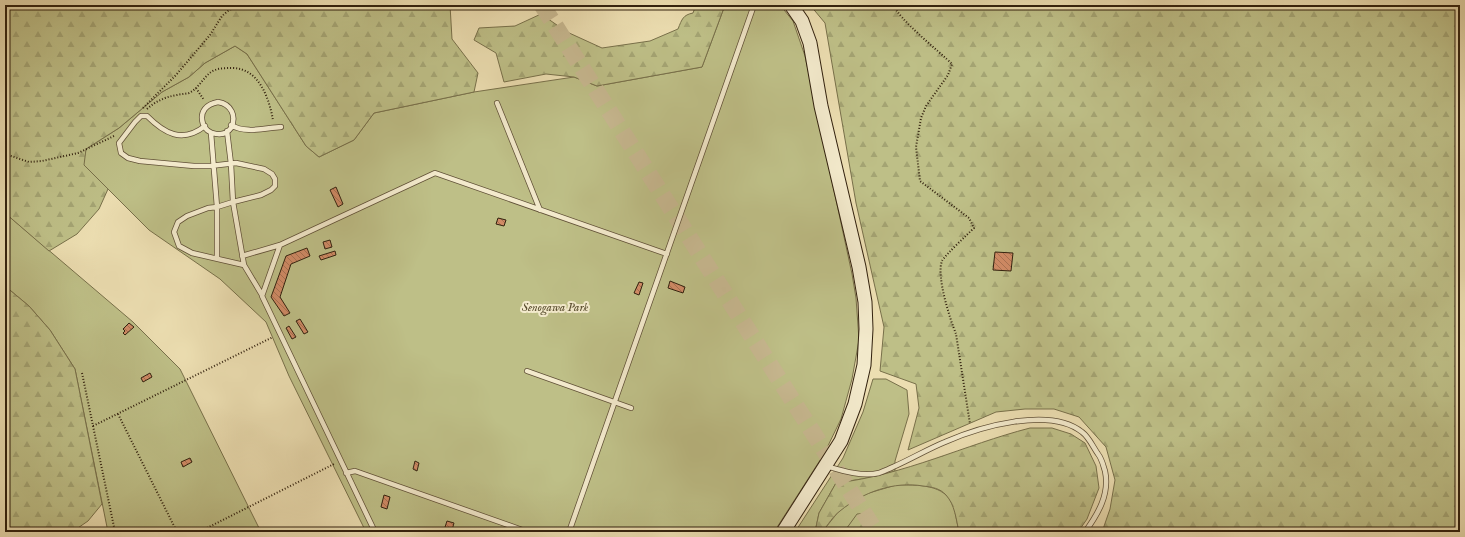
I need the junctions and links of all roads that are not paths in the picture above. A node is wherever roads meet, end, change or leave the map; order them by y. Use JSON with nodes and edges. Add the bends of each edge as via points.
{"nodes":[{"id":1,"x":754,"y":5,"type":"edge"},
{"id":2,"x":791,"y":5,"type":"edge"},
{"id":3,"x":497,"y":103,"type":"dead end"},
{"id":4,"x":231,"y":125,"type":"junction"},
{"id":5,"x":205,"y":126,"type":"junction"},
{"id":6,"x":281,"y":127,"type":"dead end"},
{"id":7,"x":227,"y":132,"type":"junction"},
{"id":8,"x":211,"y":133,"type":"junction"},
{"id":9,"x":231,"y":164,"type":"junction"},
{"id":10,"x":214,"y":165,"type":"junction"},
{"id":11,"x":233,"y":202,"type":"junction"},
{"id":12,"x":217,"y":207,"type":"junction"},
{"id":13,"x":540,"y":210,"type":"junction"},
{"id":14,"x":280,"y":245,"type":"junction"},
{"id":15,"x":667,"y":254,"type":"junction"},
{"id":16,"x":242,"y":256,"type":"junction"},
{"id":17,"x":217,"y":258,"type":"junction"},
{"id":18,"x":244,"y":265,"type":"junction"},
{"id":19,"x":262,"y":295,"type":"junction"},
{"id":20,"x":527,"y":371,"type":"dead end"},
{"id":21,"x":615,"y":402,"type":"junction"},
{"id":22,"x":631,"y":408,"type":"dead end"},
{"id":23,"x":826,"y":466,"type":"junction"},
{"id":24,"x":346,"y":473,"type":"junction"},
{"id":25,"x":375,"y":532,"type":"edge"},
{"id":26,"x":528,"y":532,"type":"edge"},
{"id":27,"x":569,"y":532,"type":"edge"},
{"id":28,"x":783,"y":532,"type":"edge"},
{"id":29,"x":1085,"y":532,"type":"edge"}],
"edges":[{"from":1,"to":15,"type":"lane"},
{"from":2,"to":23,"type":"street","via":[[802,20],[810,43],[821,106],[865,302],[864,365],[855,404],[841,441]]},
{"from":3,"to":13,"type":"lane"},
{"from":4,"to":5,"type":"lane","via":[[233,113],[225,103],[218,102],[210,103],[206,107],[203,115]]},
{"from":4,"to":6,"type":"lane","via":[[247,130]]},
{"from":4,"to":7,"type":"lane"},
{"from":5,"to":8,"type":"lane"},
{"from":5,"to":10,"type":"lane","via":[[186,135],[176,136],[155,124],[147,116],[140,115],[119,143],[120,153],[140,162]]},
{"from":7,"to":8,"type":"lane"},
{"from":7,"to":9,"type":"lane"},
{"from":8,"to":10,"type":"lane"},
{"from":9,"to":10,"type":"lane"},
{"from":9,"to":11,"type":"lane"},
{"from":9,"to":11,"type":"lane","via":[[264,169],[275,179],[275,186],[271,190]]},
{"from":10,"to":12,"type":"lane"},
{"from":11,"to":12,"type":"lane"},
{"from":11,"to":16,"type":"lane"},
{"from":12,"to":17,"type":"lane"},
{"from":12,"to":17,"type":"lane","via":[[187,216],[178,222],[174,232],[179,246],[192,253]]},
{"from":13,"to":14,"type":"lane","via":[[434,173]]},
{"from":13,"to":15,"type":"lane"},
{"from":14,"to":16,"type":"lane"},
{"from":14,"to":19,"type":"lane"},
{"from":15,"to":21,"type":"lane"},
{"from":16,"to":18,"type":"lane"},
{"from":17,"to":18,"type":"lane"},
{"from":18,"to":19,"type":"lane"},
{"from":19,"to":24,"type":"lane"},
{"from":20,"to":21,"type":"lane"},
{"from":21,"to":22,"type":"lane"},
{"from":21,"to":27,"type":"lane"},
{"from":23,"to":28,"type":"street"},
{"from":23,"to":29,"type":"lane","via":[[848,473],[879,473],[971,432],[1012,422],[1040,419],[1066,423],[1083,432],[1102,459],[1107,481],[1104,499]]},
{"from":24,"to":25,"type":"lane"},
{"from":24,"to":26,"type":"lane","via":[[355,471]]}]}
